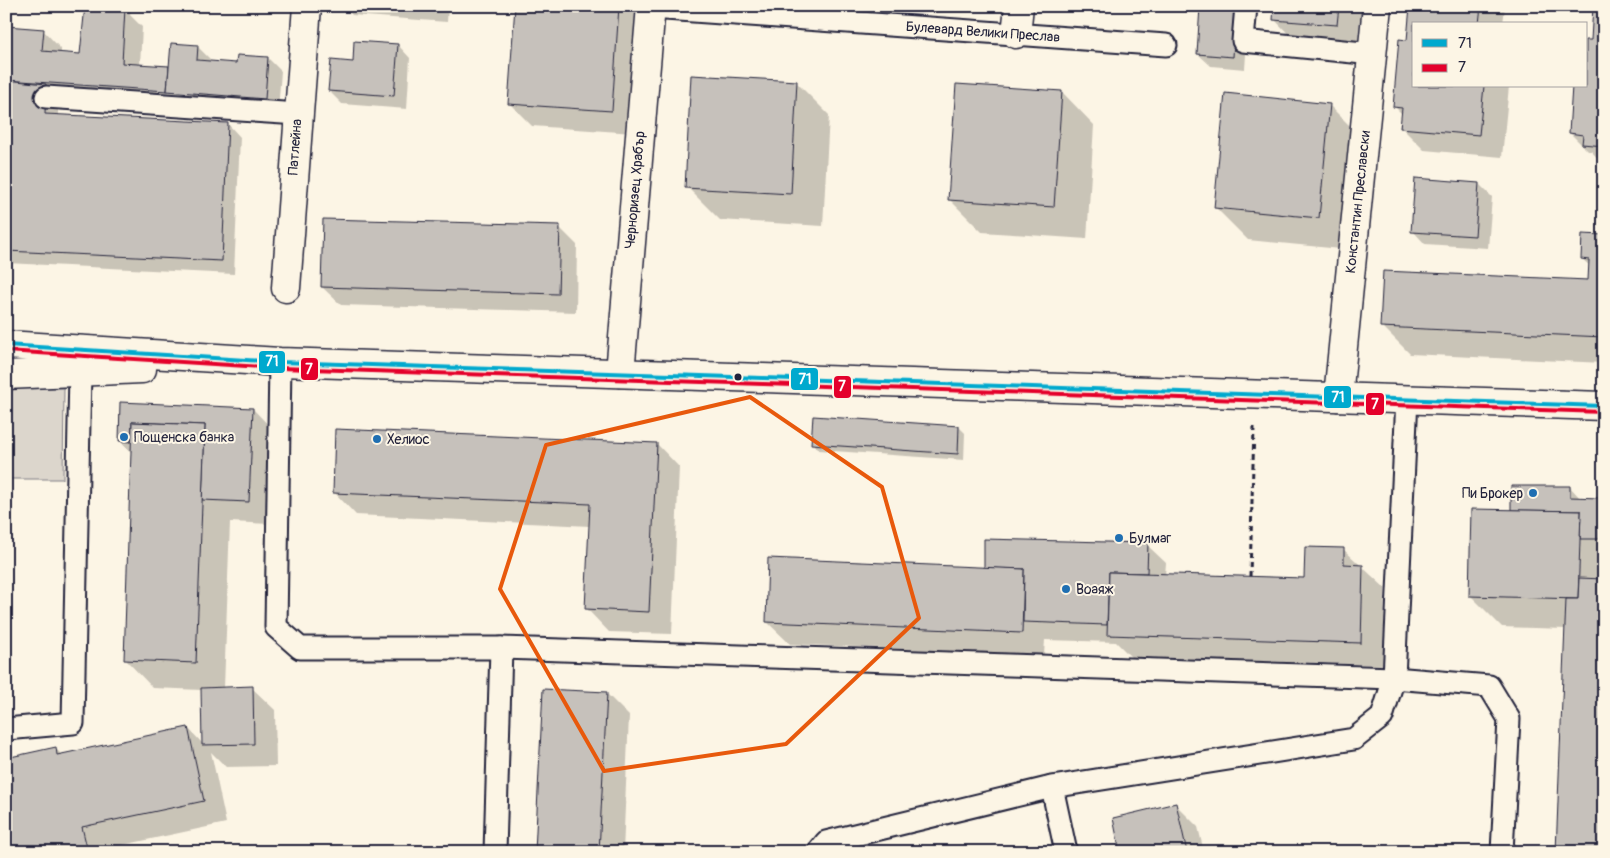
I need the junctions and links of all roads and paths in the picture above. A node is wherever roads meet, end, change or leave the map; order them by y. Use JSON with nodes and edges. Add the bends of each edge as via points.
{"nodes":[{"id":1,"x":307,"y":6,"type":"edge"},
{"id":2,"x":1019,"y":6,"type":"edge"},
{"id":3,"x":1246,"y":6,"type":"edge"},
{"id":4,"x":1377,"y":6,"type":"edge"},
{"id":5,"x":651,"y":7,"type":"edge"},
{"id":6,"x":1016,"y":34,"type":"junction"},
{"id":7,"x":1166,"y":45,"type":"dead end"},
{"id":8,"x":1373,"y":54,"type":"junction"},
{"id":9,"x":46,"y":97,"type":"dead end"},
{"id":10,"x":298,"y":114,"type":"junction"},
{"id":11,"x":286,"y":288,"type":"dead end"},
{"id":12,"x":6,"y":345,"type":"edge"},
{"id":13,"x":280,"y":362,"type":"junction"},
{"id":14,"x":80,"y":372,"type":"junction"},
{"id":15,"x":620,"y":373,"type":"junction"},
{"id":16,"x":6,"y":375,"type":"edge"},
{"id":17,"x":1255,"y":394,"type":"junction"},
{"id":18,"x":1338,"y":397,"type":"junction"},
{"id":19,"x":1408,"y":398,"type":"junction"},
{"id":20,"x":1604,"y":406,"type":"edge"},
{"id":21,"x":1250,"y":576,"type":"dead end"},
{"id":22,"x":501,"y":648,"type":"junction"},
{"id":23,"x":1394,"y":678,"type":"junction"},
{"id":24,"x":6,"y":729,"type":"edge"},
{"id":25,"x":1052,"y":787,"type":"junction"},
{"id":26,"x":495,"y":852,"type":"edge"},
{"id":27,"x":818,"y":852,"type":"edge"},
{"id":28,"x":1066,"y":852,"type":"edge"},
{"id":29,"x":1502,"y":852,"type":"edge"}],
"edges":[{"from":1,"to":10,"type":"main road","name":"Патлейна"},
{"from":2,"to":6,"type":"main road"},
{"from":3,"to":8,"type":"lane","via":[[1243,41]]},
{"from":4,"to":8,"type":"main road","name":"Константин Преславски"},
{"from":5,"to":6,"type":"lane","name":"Булевард Велики Преслав"},
{"from":5,"to":15,"type":"main road","name":"Черноризец Храбър"},
{"from":6,"to":7,"type":"lane","name":"Булевард Велики Преслав"},
{"from":8,"to":18,"type":"main road","name":"Константин Преславски"},
{"from":9,"to":10,"type":"lane"},
{"from":10,"to":11,"type":"main road","name":"Патлейна"},
{"from":12,"to":13,"type":"main road"},
{"from":13,"to":14,"type":"main road"},
{"from":13,"to":15,"type":"main road"},
{"from":13,"to":22,"type":"lane","via":[[276,627],[300,648]]},
{"from":14,"to":16,"type":"main road"},
{"from":14,"to":24,"type":"lane","via":[[73,723]]},
{"from":15,"to":17,"type":"main road"},
{"from":17,"to":18,"type":"main road"},
{"from":17,"to":21,"type":"path"},
{"from":18,"to":19,"type":"main road"},
{"from":19,"to":20,"type":"main road"},
{"from":19,"to":23,"type":"lane"},
{"from":22,"to":23,"type":"lane"},
{"from":22,"to":26,"type":"lane"},
{"from":23,"to":25,"type":"lane","via":[[1382,717],[1354,740]]},
{"from":23,"to":29,"type":"lane","via":[[1489,686],[1508,719]]},
{"from":25,"to":27,"type":"lane","via":[[826,842]]},
{"from":25,"to":28,"type":"lane"}]}
